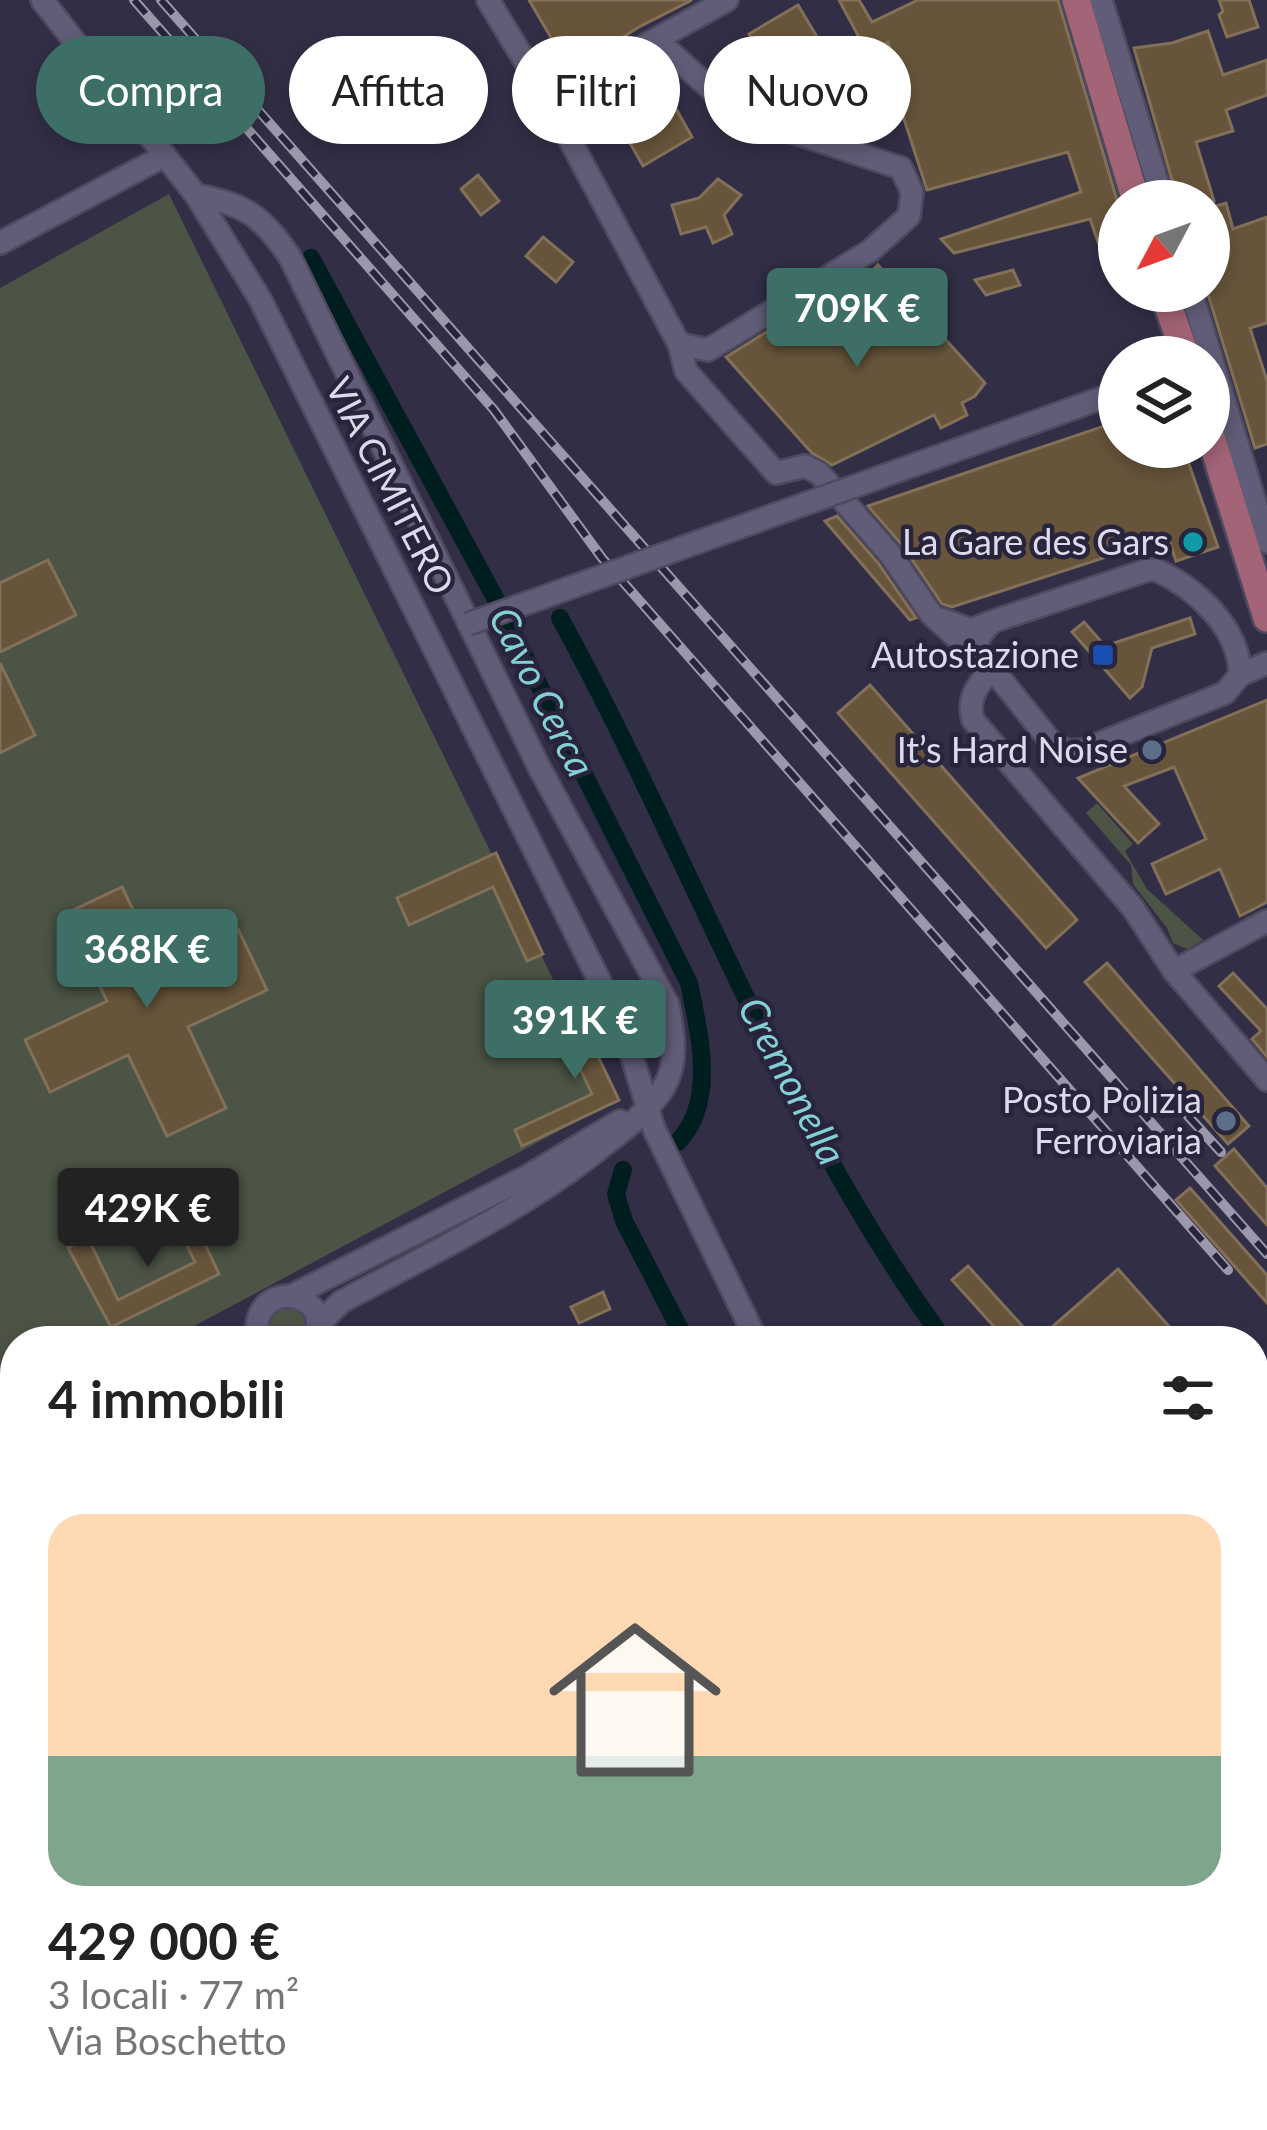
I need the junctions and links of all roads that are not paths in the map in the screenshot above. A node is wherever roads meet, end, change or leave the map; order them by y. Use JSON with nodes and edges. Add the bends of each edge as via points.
{"nodes":[{"id":1,"x":42,"y":0,"type":"edge"},
{"id":2,"x":488,"y":0,"type":"edge"},
{"id":3,"x":727,"y":0,"type":"edge"},
{"id":4,"x":1076,"y":0,"type":"edge"},
{"id":5,"x":1101,"y":0,"type":"edge"},
{"id":6,"x":666,"y":36,"type":"edge"},
{"id":7,"x":512,"y":40,"type":"edge"},
{"id":8,"x":680,"y":61,"type":"edge"},
{"id":9,"x":572,"y":144,"type":"edge"},
{"id":10,"x":164,"y":156,"type":"junction"},
{"id":11,"x":1130,"y":180,"type":"edge"},
{"id":12,"x":1157,"y":180,"type":"edge"},
{"id":13,"x":196,"y":195,"type":"junction"},
{"id":14,"x":0,"y":243,"type":"edge"},
{"id":15,"x":679,"y":344,"type":"junction"},
{"id":16,"x":1098,"y":399,"type":"edge"},
{"id":17,"x":1230,"y":429,"type":"edge"},
{"id":18,"x":1230,"y":454,"type":"edge"},
{"id":19,"x":1267,"y":457,"type":"edge"},
{"id":20,"x":1244,"y":464,"type":"junction"},
{"id":21,"x":1225,"y":468,"type":"edge"},
{"id":22,"x":1257,"y":536,"type":"edge"},
{"id":23,"x":914,"y":590,"type":"junction"},
{"id":24,"x":1265,"y":606,"type":"edge"},
{"id":25,"x":1219,"y":615,"type":"junction"},
{"id":26,"x":991,"y":622,"type":"junction"},
{"id":27,"x":468,"y":624,"type":"junction"},
{"id":28,"x":1267,"y":663,"type":"edge"},
{"id":29,"x":1240,"y":675,"type":"junction"},
{"id":30,"x":984,"y":677,"type":"junction"},
{"id":31,"x":1267,"y":921,"type":"edge"},
{"id":32,"x":1174,"y":970,"type":"junction"},
{"id":33,"x":1267,"y":1080,"type":"edge"},
{"id":34,"x":647,"y":1107,"type":"junction"},
{"id":35,"x":292,"y":1295,"type":"junction"},
{"id":36,"x":255,"y":1326,"type":"edge"},
{"id":37,"x":317,"y":1326,"type":"edge"},
{"id":38,"x":323,"y":1326,"type":"edge"},
{"id":39,"x":750,"y":1326,"type":"edge"}],
"edges":[{"from":1,"to":10,"type":"street","name":"VIA CIMITERO"},
{"from":2,"to":7,"type":"street"},
{"from":3,"to":6,"type":"street"},
{"from":4,"to":11,"type":"main road"},
{"from":5,"to":12,"type":"street"},
{"from":8,"to":15,"type":"street","via":[[738,114],[901,168],[912,192],[909,216],[887,239],[708,350]]},
{"from":9,"to":15,"type":"street"},
{"from":10,"to":13,"type":"street","name":"VIA CIMITERO"},
{"from":10,"to":14,"type":"street"},
{"from":13,"to":27,"type":"street","name":"VIA CIMITERO","via":[[240,204],[290,256]]},
{"from":13,"to":34,"type":"street","name":"VIA CIMITERO","via":[[260,299],[586,955]]},
{"from":15,"to":23,"type":"street","via":[[686,371],[776,473],[805,466],[819,472]]},
{"from":16,"to":27,"type":"street","name":"VIA CIMITERO","bridge":true},
{"from":17,"to":20,"type":"street"},
{"from":18,"to":20,"type":"street"},
{"from":19,"to":20,"type":"street"},
{"from":20,"to":22,"type":"street"},
{"from":21,"to":22,"type":"main road"},
{"from":22,"to":24,"type":"main road"},
{"from":23,"to":26,"type":"street","via":[[953,626]]},
{"from":23,"to":30,"type":"street"},
{"from":24,"to":25,"type":"street"},
{"from":25,"to":26,"type":"street","via":[[1148,570]]},
{"from":25,"to":29,"type":"street"},
{"from":26,"to":30,"type":"street","via":[[977,644]]},
{"from":27,"to":34,"type":"street","name":"VIA CIMITERO","via":[[668,1005],[673,1063]]},
{"from":28,"to":29,"type":"street"},
{"from":29,"to":30,"type":"street","via":[[1225,693],[1075,752],[1052,743]]},
{"from":30,"to":32,"type":"street","via":[[969,706],[973,720],[1132,908]]},
{"from":31,"to":32,"type":"street"},
{"from":32,"to":33,"type":"street"},
{"from":34,"to":35,"type":"street"},
{"from":34,"to":38,"type":"street","via":[[553,1187],[340,1302]]},
{"from":34,"to":39,"type":"street"},
{"from":35,"to":36,"type":"street","via":[[263,1306]]},
{"from":35,"to":37,"type":"street","via":[[311,1304]]}]}
